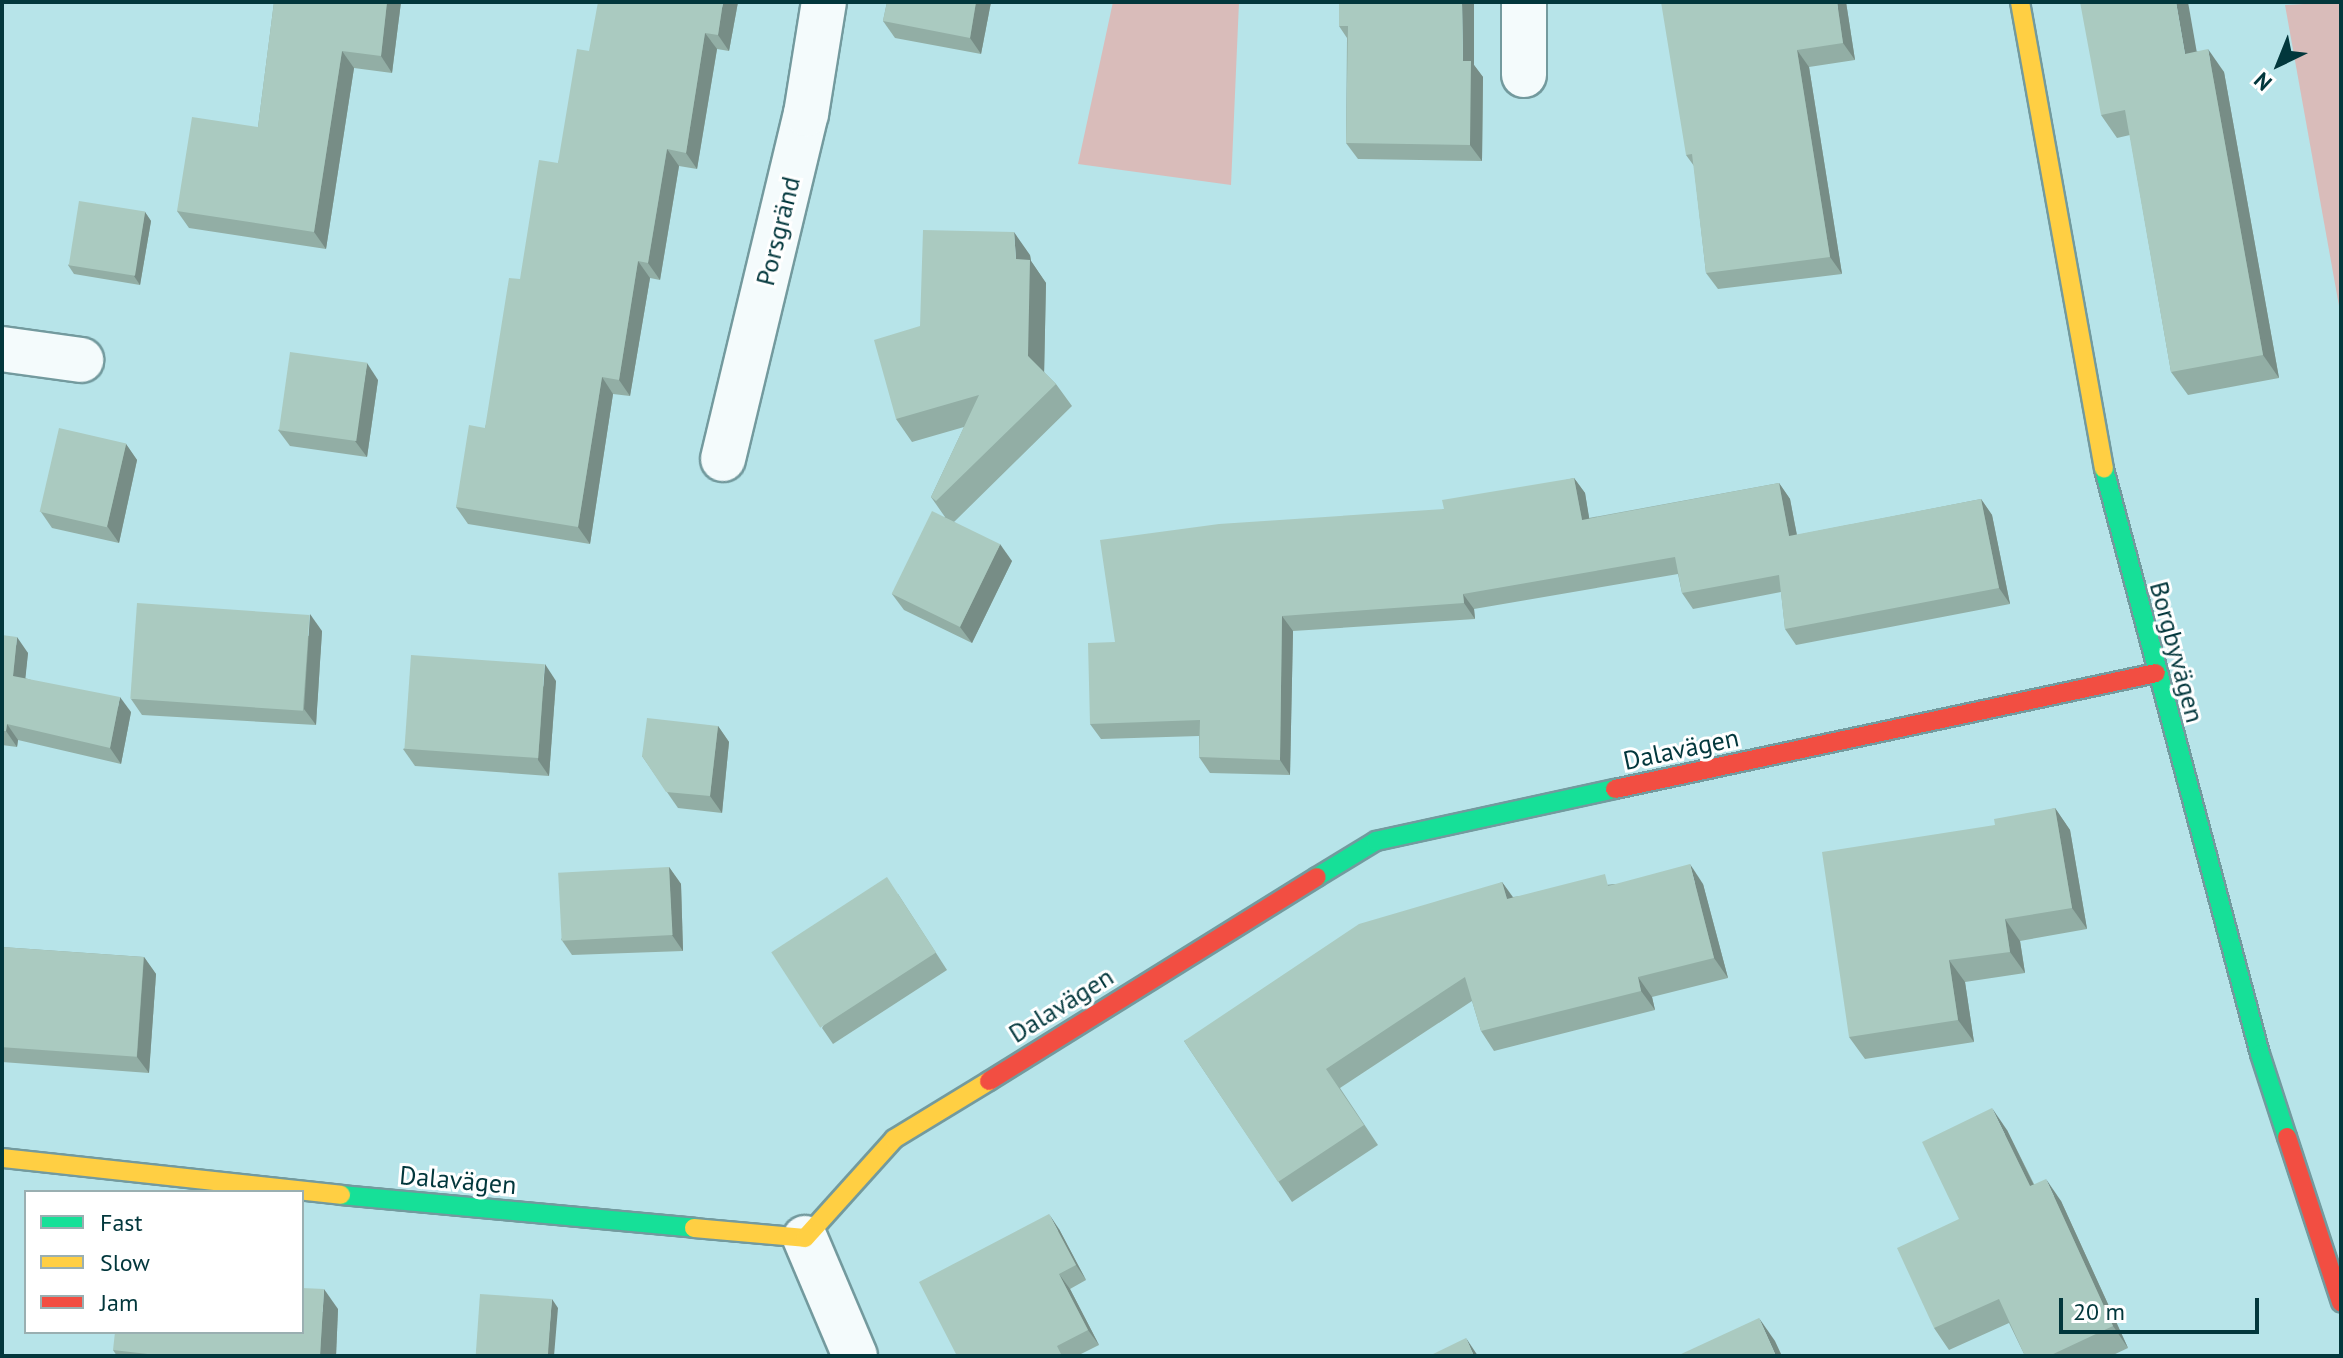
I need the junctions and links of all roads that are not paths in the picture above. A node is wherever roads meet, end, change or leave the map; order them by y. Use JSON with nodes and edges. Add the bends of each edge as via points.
{"nodes":[{"id":1,"x":824,"y":2,"type":"edge"},
{"id":2,"x":1524,"y":2,"type":"edge"},
{"id":3,"x":2020,"y":2,"type":"edge"},
{"id":4,"x":1524,"y":75,"type":"dead end"},
{"id":5,"x":2,"y":349,"type":"edge"},
{"id":6,"x":81,"y":360,"type":"dead end"},
{"id":7,"x":723,"y":459,"type":"dead end"},
{"id":8,"x":2156,"y":673,"type":"junction"},
{"id":9,"x":2,"y":1158,"type":"edge"},
{"id":10,"x":287,"y":1190,"type":"edge"},
{"id":11,"x":304,"y":1192,"type":"edge"},
{"id":12,"x":805,"y":1238,"type":"junction"},
{"id":13,"x":2341,"y":1302,"type":"edge"},
{"id":14,"x":855,"y":1356,"type":"edge"}],
"edges":[{"from":1,"to":7,"type":"street","name":"Porsgränd","via":[[806,114]]},
{"from":2,"to":4,"type":"street"},
{"from":3,"to":8,"type":"street","name":"Borgbyvägen","via":[[2111,511]]},
{"from":5,"to":6,"type":"street"},
{"from":8,"to":12,"type":"street","name":"Dalavägen","via":[[1376,841],[894,1139]]},
{"from":8,"to":13,"type":"street","name":"Borgbyvägen","via":[[2260,1054]]},
{"from":9,"to":10,"type":"street","name":"Dalavägen"},
{"from":11,"to":12,"type":"street","name":"Dalavägen"},
{"from":12,"to":14,"type":"street"}]}
